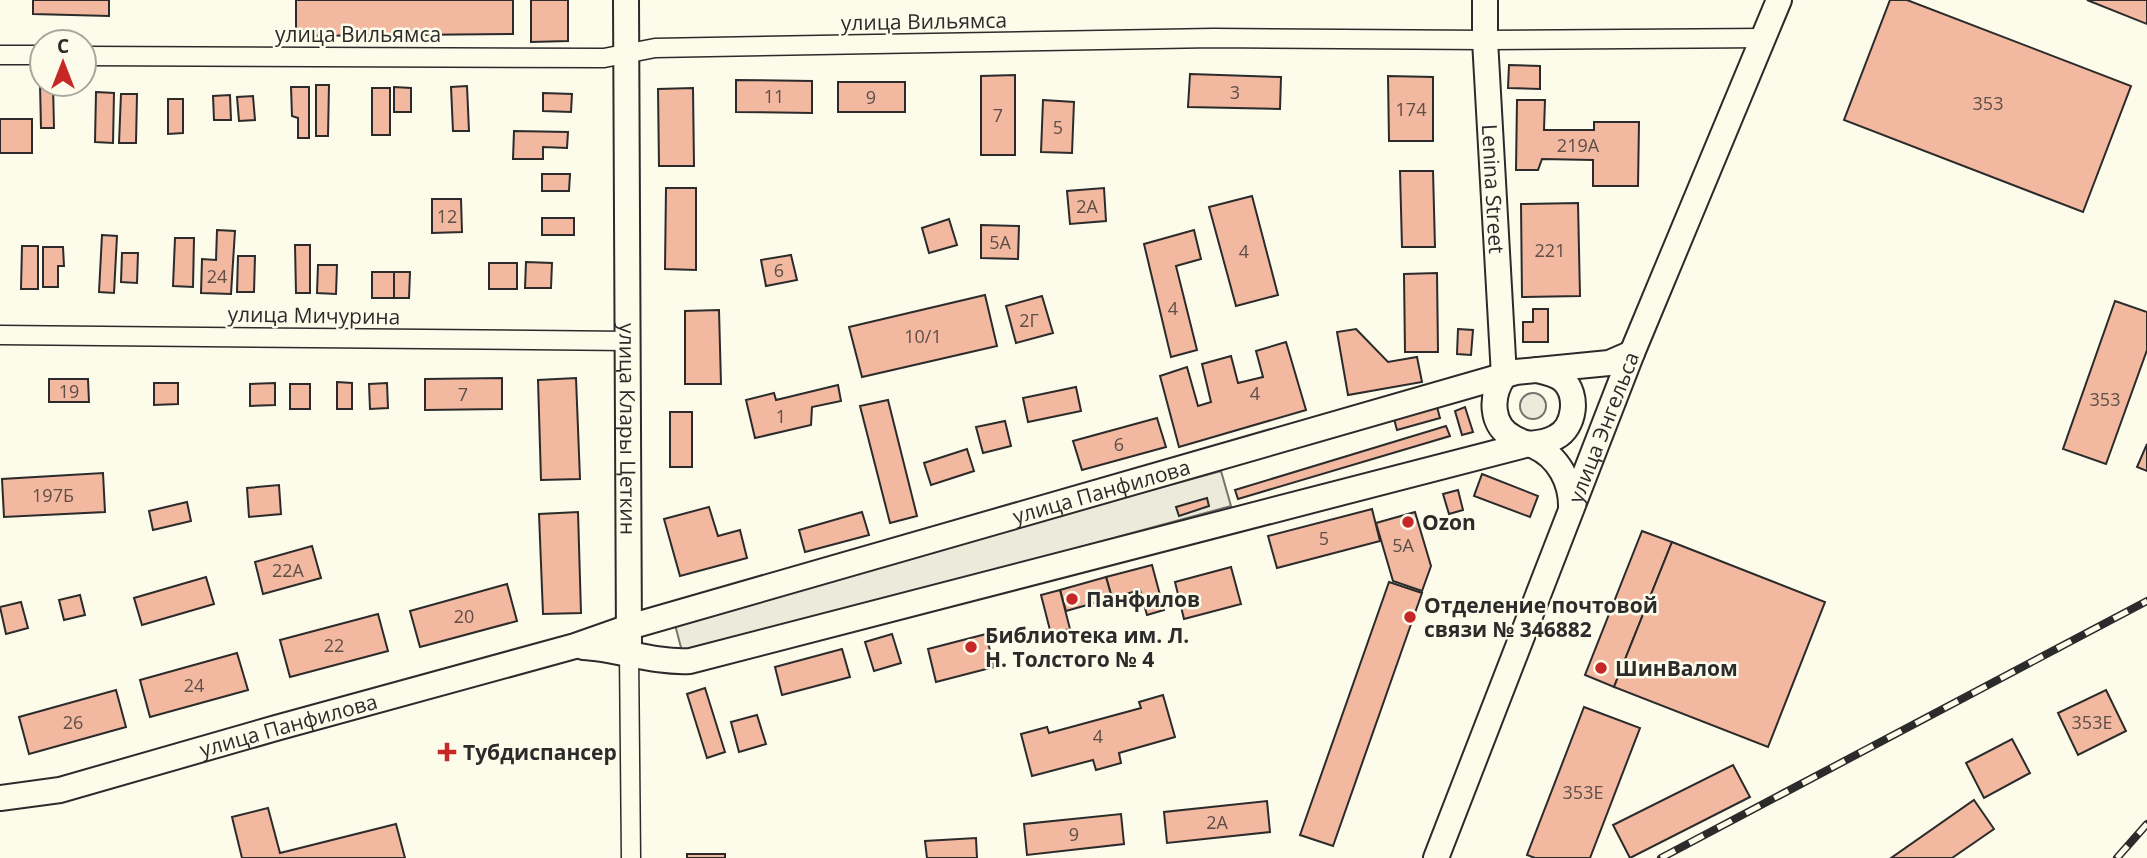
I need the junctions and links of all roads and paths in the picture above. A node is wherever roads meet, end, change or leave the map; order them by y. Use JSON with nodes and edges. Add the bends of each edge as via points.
{"nodes":[{"id":1,"x":626,"y":0,"type":"edge"},
{"id":2,"x":1485,"y":0,"type":"edge"},
{"id":3,"x":1779,"y":0,"type":"edge"},
{"id":4,"x":1765,"y":38,"type":"junction"},
{"id":5,"x":1485,"y":40,"type":"junction"},
{"id":6,"x":626,"y":54,"type":"junction"},
{"id":7,"x":0,"y":55,"type":"edge"},
{"id":8,"x":28,"y":55,"type":"edge"},
{"id":9,"x":98,"y":56,"type":"edge"},
{"id":10,"x":0,"y":335,"type":"edge"},
{"id":11,"x":628,"y":341,"type":"junction"},
{"id":12,"x":1632,"y":354,"type":"junction"},
{"id":13,"x":1534,"y":369,"type":"junction"},
{"id":14,"x":1504,"y":376,"type":"junction"},
{"id":15,"x":1604,"y":427,"type":"junction"},
{"id":16,"x":1536,"y":443,"type":"junction"},
{"id":17,"x":1570,"y":516,"type":"junction"},
{"id":18,"x":629,"y":627,"type":"junction"},
{"id":19,"x":575,"y":646,"type":"junction"},
{"id":20,"x":629,"y":653,"type":"junction"},
{"id":21,"x":0,"y":798,"type":"edge"},
{"id":22,"x":631,"y":858,"type":"edge"},
{"id":23,"x":1436,"y":858,"type":"edge"}],
"edges":[{"from":1,"to":6,"type":"street","name":"улица Клары Цеткин"},
{"from":2,"to":5,"type":"street","name":"Lenina Street"},
{"from":3,"to":4,"type":"street","name":"улица Энгельса"},
{"from":4,"to":5,"type":"street","name":"улица Вильямса"},
{"from":4,"to":12,"type":"street","name":"улица Энгельса"},
{"from":5,"to":6,"type":"street","name":"улица Вильямса","via":[[1213,38],[655,48]]},
{"from":5,"to":14,"type":"street","name":"Lenina Street"},
{"from":6,"to":9,"type":"street","name":"улица Вильямса","via":[[604,58]]},
{"from":6,"to":11,"type":"street","name":"улица Клары Цеткин"},
{"from":7,"to":8,"type":"street"},
{"from":10,"to":11,"type":"street","name":"улица Мичурина"},
{"from":11,"to":18,"type":"street","name":"улица Клары Цеткин"},
{"from":12,"to":13,"type":"street","name":"улица Панфилова","via":[[1609,363]]},
{"from":12,"to":15,"type":"street","name":"улица Энгельса"},
{"from":13,"to":14,"type":"street","name":"улица Панфилова"},
{"from":13,"to":16,"type":"street","via":[[1562,380],[1573,403],[1567,428],[1558,437]]},
{"from":14,"to":16,"type":"street","via":[[1494,407],[1502,430],[1513,438]]},
{"from":14,"to":18,"type":"street","name":"улица Панфилова"},
{"from":15,"to":16,"type":"street","name":"улица Панфилова","via":[[1574,440]]},
{"from":15,"to":17,"type":"street","name":"улица Энгельса"},
{"from":16,"to":17,"type":"street","via":[[1563,472],[1569,485]]},
{"from":16,"to":20,"type":"street","name":"улица Панфилова","via":[[690,661]]},
{"from":17,"to":23,"type":"street","name":"улица Энгельса"},
{"from":18,"to":19,"type":"street","name":"улица Панфилова"},
{"from":18,"to":20,"type":"street","name":"улица Клары Цеткин"},
{"from":19,"to":20,"type":"street","name":"улица Панфилова"},
{"from":19,"to":21,"type":"street","name":"улица Панфилова","via":[[60,790]]},
{"from":20,"to":22,"type":"street","name":"улица Клары Цеткин"}]}
